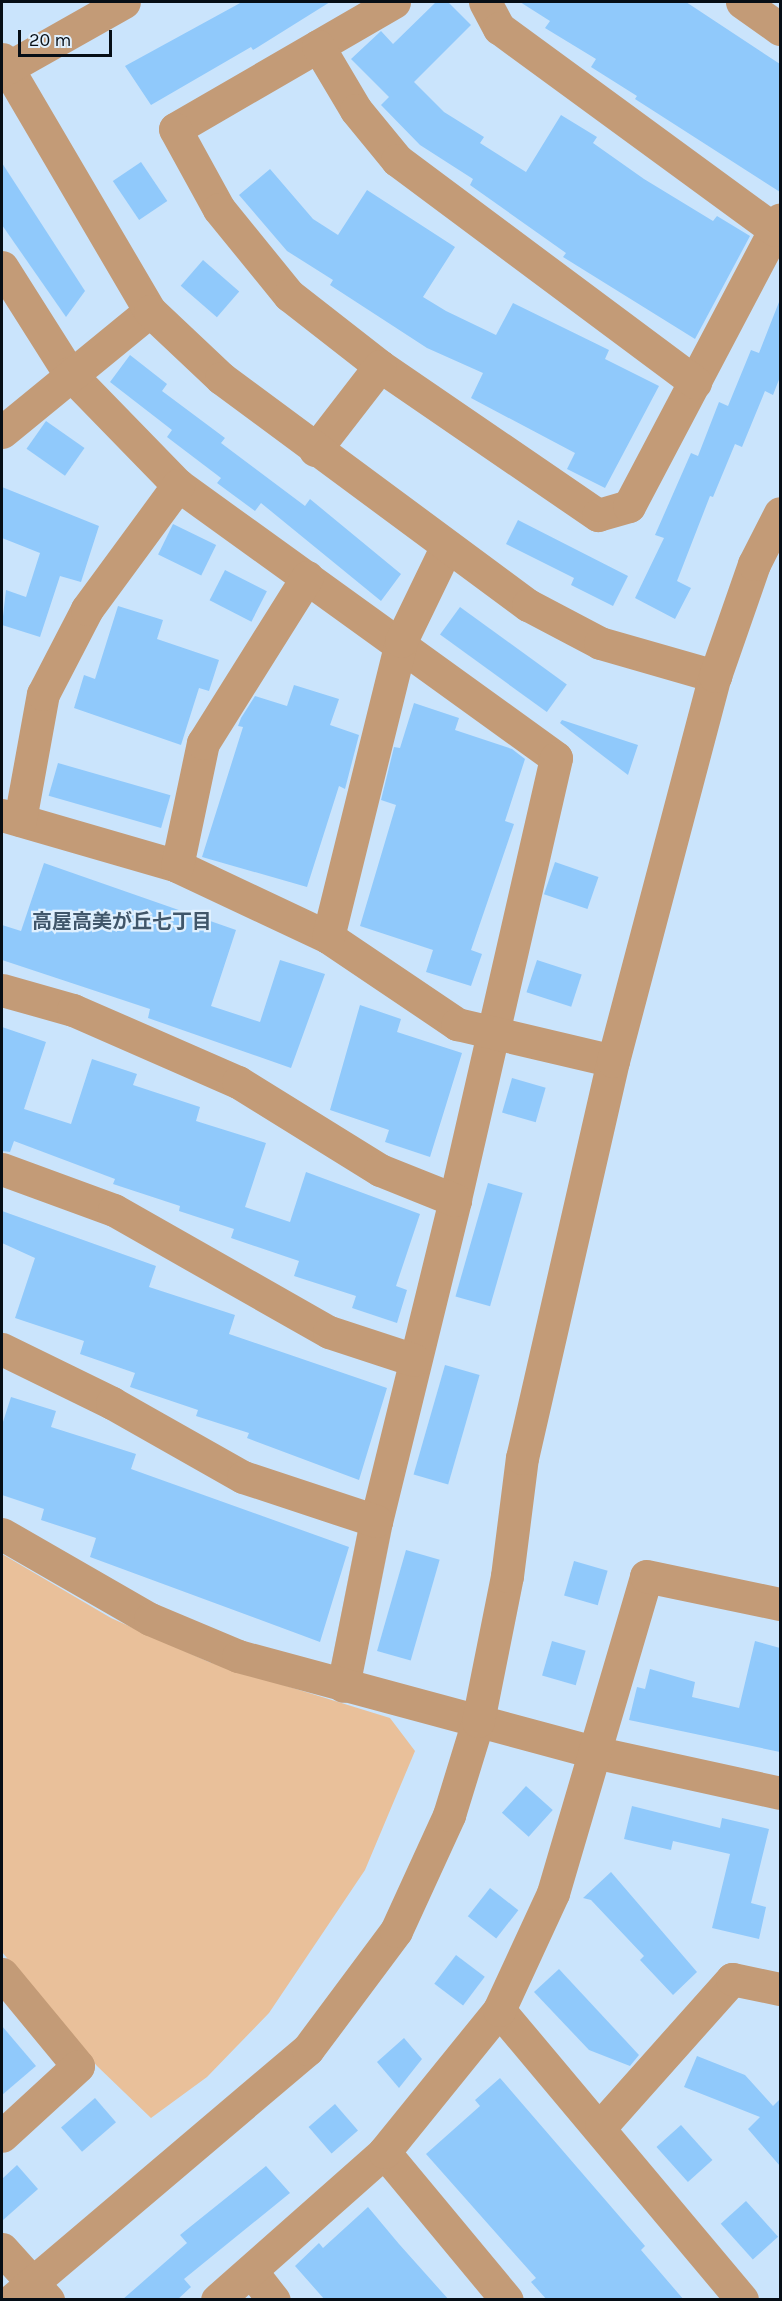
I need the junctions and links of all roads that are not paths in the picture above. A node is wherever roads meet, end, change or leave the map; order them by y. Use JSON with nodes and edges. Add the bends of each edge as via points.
{"nodes":[{"id":1,"x":124,"y":2,"type":"edge"},
{"id":2,"x":394,"y":2,"type":"edge"},
{"id":3,"x":485,"y":2,"type":"edge"},
{"id":4,"x":742,"y":2,"type":"edge"},
{"id":5,"x":780,"y":29,"type":"edge"},
{"id":6,"x":318,"y":46,"type":"junction"},
{"id":7,"x":3,"y":66,"type":"edge"},
{"id":8,"x":778,"y":224,"type":"edge"},
{"id":9,"x":2,"y":267,"type":"edge"},
{"id":10,"x":150,"y":311,"type":"junction"},
{"id":11,"x":380,"y":366,"type":"junction"},
{"id":12,"x":69,"y":373,"type":"junction"},
{"id":13,"x":695,"y":382,"type":"junction"},
{"id":14,"x":2,"y":432,"type":"edge"},
{"id":15,"x":315,"y":450,"type":"junction"},
{"id":16,"x":178,"y":485,"type":"junction"},
{"id":17,"x":780,"y":513,"type":"edge"},
{"id":18,"x":446,"y":548,"type":"junction"},
{"id":19,"x":307,"y":577,"type":"junction"},
{"id":20,"x":401,"y":641,"type":"junction"},
{"id":21,"x":714,"y":676,"type":"junction"},
{"id":22,"x":11,"y":817,"type":"edge"},
{"id":23,"x":177,"y":866,"type":"junction"},
{"id":24,"x":328,"y":937,"type":"junction"},
{"id":25,"x":2,"y":990,"type":"edge"},
{"id":26,"x":492,"y":1030,"type":"junction"},
{"id":27,"x":613,"y":1060,"type":"junction"},
{"id":28,"x":2,"y":1169,"type":"edge"},
{"id":29,"x":455,"y":1200,"type":"junction"},
{"id":30,"x":2,"y":1349,"type":"edge"},
{"id":31,"x":414,"y":1360,"type":"junction"},
{"id":32,"x":376,"y":1521,"type":"junction"},
{"id":33,"x":2,"y":1534,"type":"edge"},
{"id":34,"x":780,"y":1604,"type":"edge"},
{"id":35,"x":343,"y":1686,"type":"junction"},
{"id":36,"x":478,"y":1721,"type":"junction"},
{"id":37,"x":594,"y":1752,"type":"junction"},
{"id":38,"x":780,"y":1793,"type":"edge"},
{"id":39,"x":2,"y":1974,"type":"edge"},
{"id":40,"x":780,"y":1989,"type":"edge"},
{"id":41,"x":499,"y":2010,"type":"junction"},
{"id":42,"x":601,"y":2126,"type":"junction"},
{"id":43,"x":2,"y":2136,"type":"edge"},
{"id":44,"x":384,"y":2152,"type":"junction"},
{"id":45,"x":2,"y":2249,"type":"edge"},
{"id":46,"x":251,"y":2271,"type":"junction"},
{"id":47,"x":31,"y":2294,"type":"edge"},
{"id":48,"x":217,"y":2300,"type":"edge"},
{"id":49,"x":274,"y":2300,"type":"edge"},
{"id":50,"x":507,"y":2300,"type":"edge"},
{"id":51,"x":742,"y":2300,"type":"edge"}],
"edges":[{"from":1,"to":7,"type":"street"},
{"from":2,"to":6,"type":"street"},
{"from":3,"to":8,"type":"street","via":[[499,28]]},
{"from":4,"to":5,"type":"street"},
{"from":6,"to":11,"type":"street","via":[[175,129],[219,210],[289,295]]},
{"from":6,"to":13,"type":"street","via":[[356,110],[397,160]]},
{"from":7,"to":10,"type":"street"},
{"from":8,"to":13,"type":"street"},
{"from":9,"to":12,"type":"street"},
{"from":10,"to":12,"type":"street"},
{"from":10,"to":15,"type":"street","via":[[221,378]]},
{"from":11,"to":13,"type":"street","via":[[598,515],[629,506]]},
{"from":11,"to":15,"type":"street"},
{"from":12,"to":14,"type":"street"},
{"from":12,"to":16,"type":"street"},
{"from":15,"to":18,"type":"street"},
{"from":16,"to":19,"type":"street"},
{"from":16,"to":22,"type":"street","via":[[87,609],[43,694]]},
{"from":17,"to":21,"type":"street","via":[[754,564]]},
{"from":18,"to":20,"type":"street"},
{"from":18,"to":21,"type":"street","via":[[528,604],[600,643]]},
{"from":19,"to":20,"type":"street"},
{"from":19,"to":23,"type":"street","via":[[203,743]]},
{"from":20,"to":24,"type":"street"},
{"from":20,"to":26,"type":"street","via":[[556,758]]},
{"from":21,"to":27,"type":"street"},
{"from":22,"to":23,"type":"street"},
{"from":23,"to":24,"type":"street"},
{"from":24,"to":26,"type":"street","via":[[457,1024]]},
{"from":25,"to":29,"type":"street","via":[[73,1010],[238,1082],[380,1170]]},
{"from":26,"to":27,"type":"street"},
{"from":26,"to":29,"type":"street"},
{"from":27,"to":36,"type":"street","via":[[522,1458],[507,1576]]},
{"from":28,"to":31,"type":"street","via":[[114,1210],[329,1332]]},
{"from":29,"to":31,"type":"street"},
{"from":30,"to":32,"type":"street","via":[[112,1403],[243,1477]]},
{"from":31,"to":32,"type":"street"},
{"from":32,"to":35,"type":"street"},
{"from":33,"to":35,"type":"street","via":[[150,1619],[238,1656]]},
{"from":34,"to":37,"type":"street","via":[[646,1576]]},
{"from":35,"to":36,"type":"street"},
{"from":36,"to":37,"type":"street"},
{"from":36,"to":47,"type":"street","via":[[449,1815],[396,1931],[308,2049]]},
{"from":37,"to":38,"type":"street"},
{"from":37,"to":41,"type":"street","via":[[553,1893]]},
{"from":39,"to":43,"type":"street","via":[[78,2066]]},
{"from":40,"to":42,"type":"street","via":[[732,1979]]},
{"from":41,"to":42,"type":"street"},
{"from":41,"to":44,"type":"street"},
{"from":42,"to":51,"type":"street"},
{"from":44,"to":46,"type":"street"},
{"from":44,"to":50,"type":"street"},
{"from":45,"to":47,"type":"street"},
{"from":46,"to":48,"type":"street"},
{"from":46,"to":49,"type":"street"}]}
